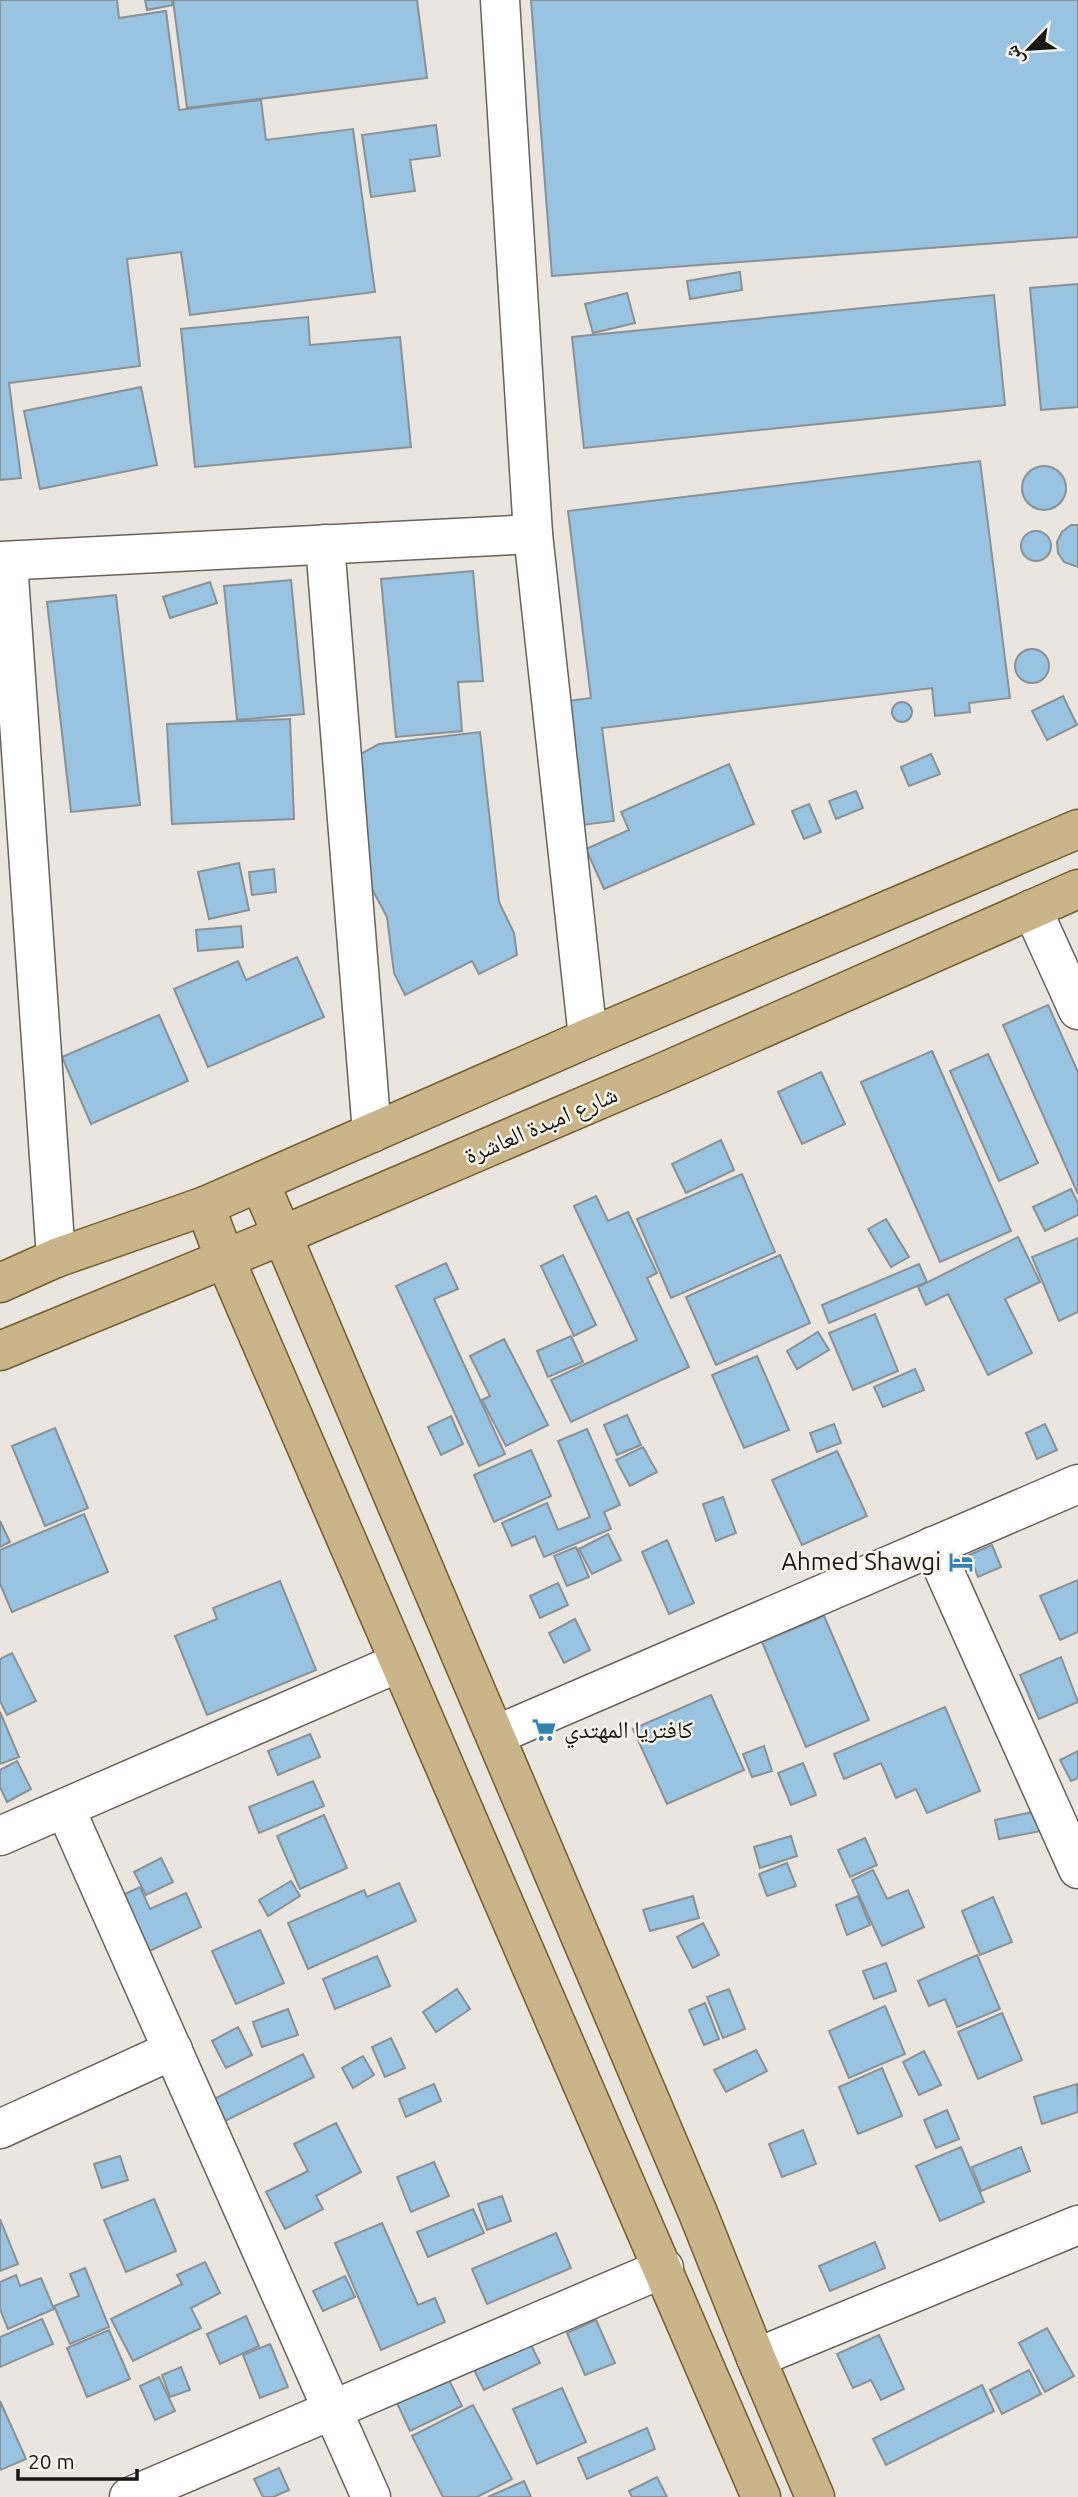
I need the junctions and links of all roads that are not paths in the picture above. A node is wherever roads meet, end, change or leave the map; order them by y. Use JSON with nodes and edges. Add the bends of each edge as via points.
{"nodes":[{"id":1,"x":500,"y":0,"type":"edge"},
{"id":2,"x":533,"y":534,"type":"junction"},
{"id":3,"x":325,"y":544,"type":"junction"},
{"id":4,"x":4,"y":561,"type":"edge"},
{"id":5,"x":1078,"y":829,"type":"edge"},
{"id":6,"x":1078,"y":890,"type":"edge"},
{"id":7,"x":1032,"y":909,"type":"junction"},
{"id":8,"x":1078,"y":1010,"type":"edge"},
{"id":9,"x":588,"y":1038,"type":"junction"},
{"id":10,"x":372,"y":1133,"type":"junction"},
{"id":11,"x":260,"y":1183,"type":"junction"},
{"id":12,"x":205,"y":1206,"type":"junction"},
{"id":13,"x":283,"y":1234,"type":"junction"},
{"id":14,"x":56,"y":1258,"type":"junction"},
{"id":15,"x":225,"y":1259,"type":"junction"},
{"id":16,"x":0,"y":1283,"type":"edge"},
{"id":17,"x":0,"y":1351,"type":"edge"},
{"id":18,"x":1078,"y":1484,"type":"edge"},
{"id":19,"x":933,"y":1546,"type":"junction"},
{"id":20,"x":398,"y":1663,"type":"junction"},
{"id":21,"x":496,"y":1735,"type":"junction"},
{"id":22,"x":65,"y":1808,"type":"junction"},
{"id":23,"x":0,"y":1836,"type":"edge"},
{"id":24,"x":1078,"y":1869,"type":"edge"},
{"id":25,"x":173,"y":2050,"type":"junction"},
{"id":26,"x":0,"y":2129,"type":"edge"},
{"id":27,"x":1078,"y":2225,"type":"edge"},
{"id":28,"x":664,"y":2268,"type":"junction"},
{"id":29,"x":756,"y":2358,"type":"junction"},
{"id":30,"x":332,"y":2410,"type":"junction"},
{"id":31,"x":129,"y":2497,"type":"edge"},
{"id":32,"x":371,"y":2497,"type":"edge"},
{"id":33,"x":761,"y":2497,"type":"edge"},
{"id":34,"x":815,"y":2497,"type":"edge"}],
"edges":[{"from":1,"to":2,"type":"street"},
{"from":2,"to":3,"type":"street"},
{"from":2,"to":9,"type":"street"},
{"from":3,"to":4,"type":"street"},
{"from":3,"to":10,"type":"street"},
{"from":4,"to":14,"type":"street"},
{"from":5,"to":9,"type":"main road"},
{"from":6,"to":7,"type":"main road","name":"شارع امبدة العاشرة"},
{"from":7,"to":8,"type":"street"},
{"from":7,"to":13,"type":"main road","name":"شارع امبدة العاشرة"},
{"from":9,"to":10,"type":"main road"},
{"from":10,"to":11,"type":"main road"},
{"from":11,"to":12,"type":"main road"},
{"from":11,"to":13,"type":"main road"},
{"from":12,"to":14,"type":"main road"},
{"from":12,"to":15,"type":"main road"},
{"from":13,"to":15,"type":"main road","name":"شارع امبدة العاشرة"},
{"from":13,"to":21,"type":"main road"},
{"from":14,"to":16,"type":"main road"},
{"from":15,"to":17,"type":"main road","name":"شارع امبدة العاشرة"},
{"from":15,"to":20,"type":"main road"},
{"from":18,"to":19,"type":"street"},
{"from":19,"to":21,"type":"street"},
{"from":19,"to":24,"type":"street"},
{"from":20,"to":22,"type":"street"},
{"from":20,"to":28,"type":"main road"},
{"from":21,"to":29,"type":"main road"},
{"from":22,"to":23,"type":"street"},
{"from":22,"to":25,"type":"street"},
{"from":25,"to":26,"type":"street"},
{"from":25,"to":30,"type":"street"},
{"from":27,"to":29,"type":"street"},
{"from":28,"to":30,"type":"street"},
{"from":28,"to":33,"type":"main road"},
{"from":29,"to":34,"type":"main road"},
{"from":30,"to":31,"type":"street"},
{"from":30,"to":32,"type":"street"}]}
